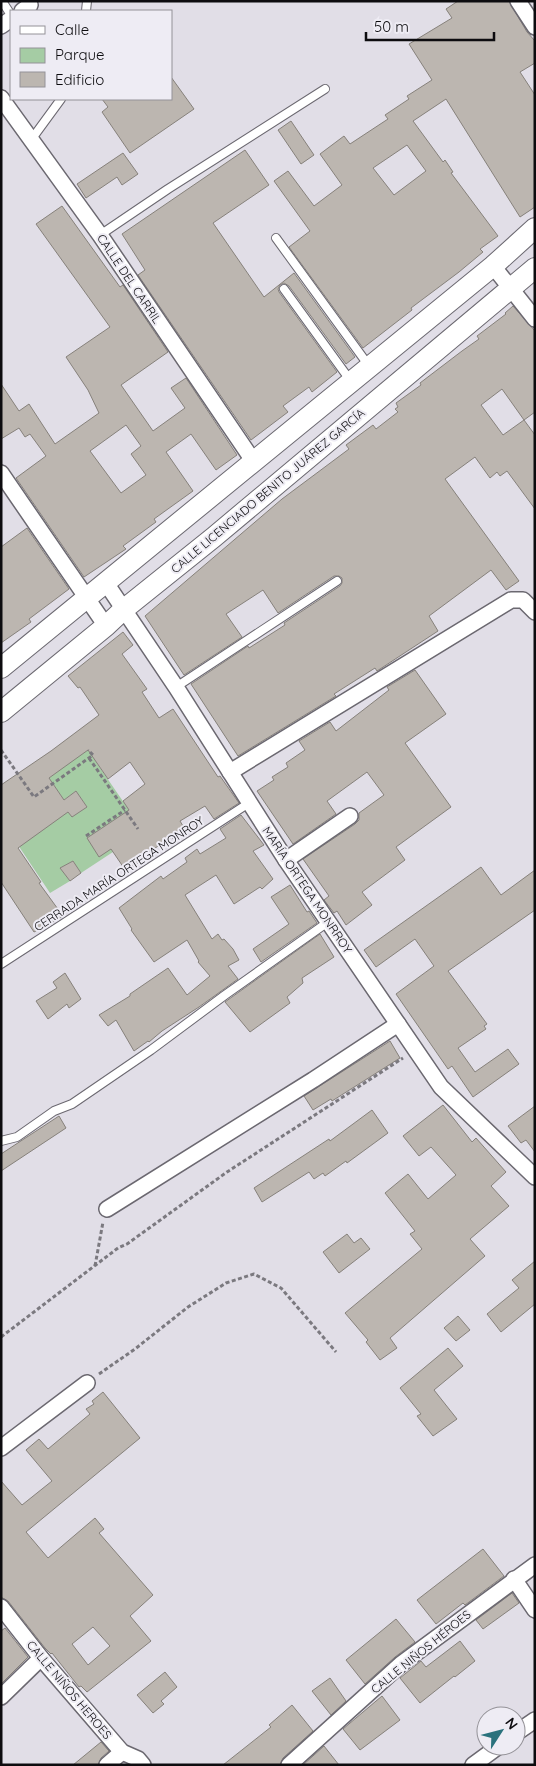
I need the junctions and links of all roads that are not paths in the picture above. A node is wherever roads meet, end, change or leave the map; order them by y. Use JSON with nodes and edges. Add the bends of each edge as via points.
{"nodes":[{"id":1,"x":2,"y":1,"type":"edge"},
{"id":2,"x":518,"y":1,"type":"edge"},
{"id":3,"x":10,"y":13,"type":"edge"},
{"id":4,"x":535,"y":27,"type":"edge"},
{"id":5,"x":325,"y":89,"type":"dead end"},
{"id":6,"x":1,"y":98,"type":"edge"},
{"id":7,"x":60,"y":100,"type":"edge"},
{"id":8,"x":31,"y":140,"type":"junction"},
{"id":9,"x":535,"y":228,"type":"edge"},
{"id":10,"x":100,"y":235,"type":"junction"},
{"id":11,"x":276,"y":238,"type":"dead end"},
{"id":12,"x":492,"y":266,"type":"junction"},
{"id":13,"x":535,"y":268,"type":"edge"},
{"id":14,"x":511,"y":288,"type":"junction"},
{"id":15,"x":284,"y":289,"type":"dead end"},
{"id":16,"x":535,"y":319,"type":"edge"},
{"id":17,"x":369,"y":366,"type":"junction"},
{"id":18,"x":351,"y":381,"type":"junction"},
{"id":19,"x":254,"y":462,"type":"junction"},
{"id":20,"x":1,"y":472,"type":"edge"},
{"id":21,"x":337,"y":581,"type":"dead end"},
{"id":22,"x":106,"y":583,"type":"junction"},
{"id":23,"x":86,"y":598,"type":"junction"},
{"id":24,"x":123,"y":610,"type":"junction"},
{"id":25,"x":535,"y":612,"type":"edge"},
{"id":26,"x":106,"y":626,"type":"junction"},
{"id":27,"x":1,"y":668,"type":"edge"},
{"id":28,"x":176,"y":687,"type":"junction"},
{"id":29,"x":1,"y":712,"type":"edge"},
{"id":30,"x":230,"y":772,"type":"junction"},
{"id":31,"x":249,"y":803,"type":"junction"},
{"id":32,"x":350,"y":816,"type":"dead end"},
{"id":33,"x":286,"y":860,"type":"junction"},
{"id":34,"x":328,"y":922,"type":"junction"},
{"id":35,"x":1,"y":964,"type":"edge"},
{"id":36,"x":398,"y":1024,"type":"junction"},
{"id":37,"x":1,"y":1141,"type":"edge"},
{"id":38,"x":535,"y":1177,"type":"edge"},
{"id":39,"x":107,"y":1209,"type":"road end"},
{"id":40,"x":87,"y":1383,"type":"road end"},
{"id":41,"x":1,"y":1448,"type":"edge"},
{"id":42,"x":535,"y":1565,"type":"edge"},
{"id":43,"x":514,"y":1579,"type":"junction"},
{"id":44,"x":1,"y":1607,"type":"edge"},
{"id":45,"x":535,"y":1610,"type":"edge"},
{"id":46,"x":41,"y":1658,"type":"junction"},
{"id":47,"x":1,"y":1697,"type":"edge"},
{"id":48,"x":122,"y":1752,"type":"junction"},
{"id":49,"x":485,"y":1756,"type":"edge"},
{"id":50,"x":107,"y":1765,"type":"edge"},
{"id":51,"x":143,"y":1765,"type":"edge"},
{"id":52,"x":289,"y":1765,"type":"edge"},
{"id":53,"x":473,"y":1765,"type":"edge"}],
"edges":[{"from":1,"to":3,"type":"lane"},
{"from":2,"to":4,"type":"street"},
{"from":5,"to":10,"type":"lane"},
{"from":6,"to":8,"type":"street","name":"CALLE DEL CARRIL"},
{"from":7,"to":8,"type":"lane"},
{"from":8,"to":10,"type":"street","name":"CALLE DEL CARRIL"},
{"from":9,"to":12,"type":"street"},
{"from":10,"to":19,"type":"street","name":"CALLE DEL CARRIL"},
{"from":11,"to":17,"type":"lane"},
{"from":12,"to":14,"type":"street"},
{"from":12,"to":17,"type":"street"},
{"from":13,"to":14,"type":"street","name":"CALLE LICENCIADO BENITO JUÁREZ GARCÍA"},
{"from":14,"to":16,"type":"street"},
{"from":14,"to":24,"type":"street","name":"CALLE LICENCIADO BENITO JUÁREZ GARCÍA"},
{"from":15,"to":18,"type":"lane"},
{"from":17,"to":18,"type":"street"},
{"from":18,"to":19,"type":"street"},
{"from":19,"to":22,"type":"street"},
{"from":20,"to":23,"type":"street"},
{"from":21,"to":28,"type":"lane"},
{"from":22,"to":23,"type":"street"},
{"from":22,"to":24,"type":"street","name":"MARÍA ORTEGA MONRROY"},
{"from":23,"to":26,"type":"street"},
{"from":23,"to":27,"type":"street"},
{"from":24,"to":26,"type":"street","name":"CALLE LICENCIADO BENITO JUÁREZ GARCÍA"},
{"from":24,"to":28,"type":"street","name":"MARÍA ORTEGA MONRROY"},
{"from":25,"to":30,"type":"street","via":[[523,600],[511,600]]},
{"from":26,"to":29,"type":"street","name":"CALLE LICENCIADO BENITO JUÁREZ GARCÍA"},
{"from":28,"to":30,"type":"street","name":"MARÍA ORTEGA MONRROY"},
{"from":30,"to":31,"type":"street","name":"MARÍA ORTEGA MONRROY"},
{"from":31,"to":33,"type":"street","name":"MARÍA ORTEGA MONRROY"},
{"from":31,"to":35,"type":"lane","name":"CERRADA MARÍA ORTEGA MONROY"},
{"from":32,"to":33,"type":"street"},
{"from":33,"to":34,"type":"street","name":"MARÍA ORTEGA MONRROY"},
{"from":34,"to":36,"type":"street","name":"MARÍA ORTEGA MONRROY"},
{"from":34,"to":37,"type":"lane","via":[[80,1099],[54,1111],[17,1137]]},
{"from":36,"to":38,"type":"street","name":"MARÍA ORTEGA MONRROY","via":[[440,1087]]},
{"from":36,"to":39,"type":"street"},
{"from":40,"to":41,"type":"street"},
{"from":42,"to":43,"type":"street","name":"CALLE NIÑOS HÉROES"},
{"from":43,"to":45,"type":"street"},
{"from":43,"to":52,"type":"street","name":"CALLE NIÑOS HÉROES","via":[[401,1664]]},
{"from":44,"to":46,"type":"street","name":"CALLE NIÑOS HEROES"},
{"from":46,"to":47,"type":"street"},
{"from":46,"to":48,"type":"street","name":"CALLE NIÑOS HEROES"},
{"from":48,"to":50,"type":"street"},
{"from":48,"to":51,"type":"street","name":"CALLE NIÑOS HEROES","via":[[138,1758]]},
{"from":49,"to":53,"type":"street"}]}
